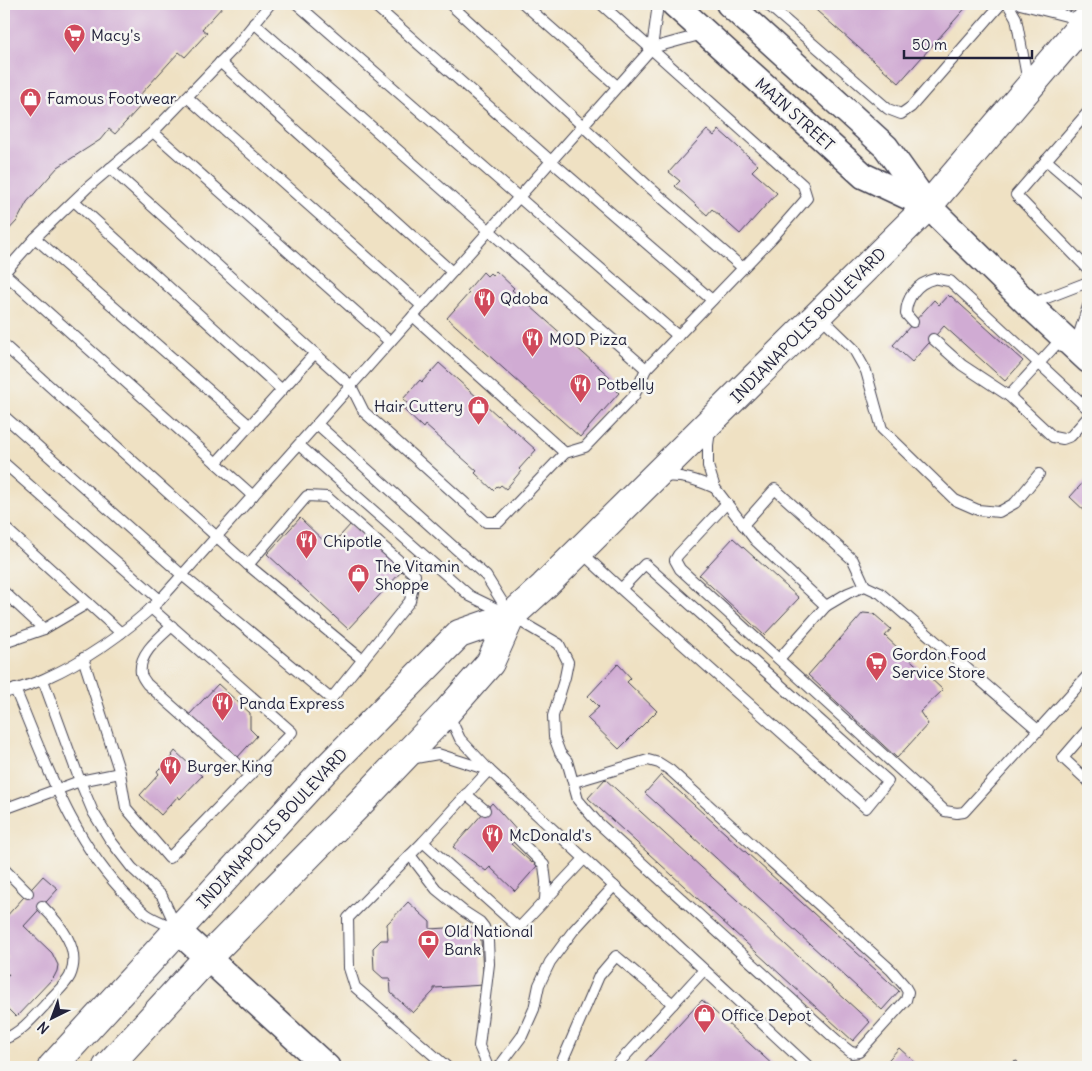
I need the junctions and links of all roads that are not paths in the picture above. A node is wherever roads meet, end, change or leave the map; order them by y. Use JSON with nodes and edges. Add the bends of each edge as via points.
{"nodes":[{"id":1,"x":270,"y":4,"type":"edge"},
{"id":2,"x":297,"y":4,"type":"edge"},
{"id":3,"x":373,"y":4,"type":"edge"},
{"id":4,"x":450,"y":4,"type":"edge"},
{"id":5,"x":524,"y":4,"type":"edge"},
{"id":6,"x":601,"y":4,"type":"edge"},
{"id":7,"x":658,"y":4,"type":"edge"},
{"id":8,"x":674,"y":4,"type":"edge"},
{"id":9,"x":730,"y":4,"type":"edge"},
{"id":10,"x":767,"y":4,"type":"edge"},
{"id":11,"x":1000,"y":4,"type":"edge"},
{"id":12,"x":1008,"y":4,"type":"edge"},
{"id":13,"x":1020,"y":4,"type":"edge"},
{"id":14,"x":1087,"y":20,"type":"edge"},
{"id":15,"x":254,"y":23,"type":"junction"},
{"id":16,"x":706,"y":33,"type":"junction"},
{"id":17,"x":652,"y":48,"type":"junction"},
{"id":18,"x":220,"y":62,"type":"junction"},
{"id":19,"x":617,"y":86,"type":"junction"},
{"id":20,"x":1029,"y":88,"type":"junction"},
{"id":21,"x":187,"y":96,"type":"junction"},
{"id":22,"x":1088,"y":112,"type":"edge"},
{"id":23,"x":1080,"y":122,"type":"junction"},
{"id":24,"x":583,"y":125,"type":"junction"},
{"id":25,"x":1088,"y":129,"type":"edge"},
{"id":26,"x":153,"y":132,"type":"junction"},
{"id":27,"x":1046,"y":160,"type":"junction"},
{"id":28,"x":551,"y":161,"type":"junction"},
{"id":29,"x":110,"y":168,"type":"junction"},
{"id":30,"x":1088,"y":196,"type":"edge"},
{"id":31,"x":519,"y":197,"type":"junction"},
{"id":32,"x":74,"y":200,"type":"junction"},
{"id":33,"x":928,"y":206,"type":"junction"},
{"id":34,"x":489,"y":230,"type":"junction"},
{"id":35,"x":35,"y":238,"type":"junction"},
{"id":36,"x":743,"y":268,"type":"junction"},
{"id":37,"x":1088,"y":269,"type":"edge"},
{"id":38,"x":452,"y":272,"type":"junction"},
{"id":39,"x":4,"y":273,"type":"edge"},
{"id":40,"x":1088,"y":282,"type":"edge"},
{"id":41,"x":712,"y":300,"type":"junction"},
{"id":42,"x":1029,"y":305,"type":"junction"},
{"id":43,"x":422,"y":306,"type":"junction"},
{"id":44,"x":1088,"y":306,"type":"edge"},
{"id":45,"x":818,"y":315,"type":"junction"},
{"id":46,"x":413,"y":316,"type":"junction"},
{"id":47,"x":913,"y":322,"type":"dead end"},
{"id":48,"x":678,"y":336,"type":"junction"},
{"id":49,"x":933,"y":339,"type":"dead end"},
{"id":50,"x":390,"y":342,"type":"junction"},
{"id":51,"x":4,"y":346,"type":"edge"},
{"id":52,"x":1075,"y":348,"type":"edge"},
{"id":53,"x":315,"y":353,"type":"junction"},
{"id":54,"x":1038,"y":364,"type":"junction"},
{"id":55,"x":646,"y":369,"type":"junction"},
{"id":56,"x":351,"y":386,"type":"junction"},
{"id":57,"x":282,"y":390,"type":"junction"},
{"id":58,"x":1009,"y":396,"type":"junction"},
{"id":59,"x":1088,"y":409,"type":"edge"},
{"id":60,"x":4,"y":416,"type":"edge"},
{"id":61,"x":1088,"y":417,"type":"edge"},
{"id":62,"x":712,"y":420,"type":"junction"},
{"id":63,"x":316,"y":424,"type":"junction"},
{"id":64,"x":250,"y":426,"type":"junction"},
{"id":65,"x":299,"y":445,"type":"junction"},
{"id":66,"x":565,"y":453,"type":"junction"},
{"id":67,"x":4,"y":463,"type":"edge"},
{"id":68,"x":216,"y":464,"type":"junction"},
{"id":69,"x":1039,"y":474,"type":"dead end"},
{"id":70,"x":652,"y":478,"type":"junction"},
{"id":71,"x":714,"y":488,"type":"junction"},
{"id":72,"x":253,"y":496,"type":"junction"},
{"id":73,"x":727,"y":503,"type":"junction"},
{"id":74,"x":743,"y":525,"type":"junction"},
{"id":75,"x":4,"y":527,"type":"edge"},
{"id":76,"x":217,"y":536,"type":"junction"},
{"id":77,"x":579,"y":550,"type":"junction"},
{"id":78,"x":248,"y":564,"type":"junction"},
{"id":79,"x":182,"y":575,"type":"junction"},
{"id":80,"x":865,"y":586,"type":"junction"},
{"id":81,"x":621,"y":589,"type":"junction"},
{"id":82,"x":4,"y":592,"type":"edge"},
{"id":83,"x":160,"y":600,"type":"junction"},
{"id":84,"x":88,"y":603,"type":"junction"},
{"id":85,"x":826,"y":606,"type":"junction"},
{"id":86,"x":152,"y":608,"type":"junction"},
{"id":87,"x":511,"y":616,"type":"junction"},
{"id":88,"x":172,"y":626,"type":"junction"},
{"id":89,"x":44,"y":629,"type":"junction"},
{"id":90,"x":121,"y":633,"type":"junction"},
{"id":91,"x":4,"y":643,"type":"edge"},
{"id":92,"x":83,"y":658,"type":"junction"},
{"id":93,"x":779,"y":659,"type":"junction"},
{"id":94,"x":363,"y":660,"type":"junction"},
{"id":95,"x":1088,"y":675,"type":"edge"},
{"id":96,"x":43,"y":680,"type":"junction"},
{"id":97,"x":16,"y":689,"type":"junction"},
{"id":98,"x":4,"y":693,"type":"edge"},
{"id":99,"x":447,"y":712,"type":"junction"},
{"id":100,"x":1088,"y":729,"type":"edge"},
{"id":101,"x":1039,"y":730,"type":"junction"},
{"id":102,"x":400,"y":761,"type":"junction"},
{"id":103,"x":489,"y":770,"type":"junction"},
{"id":104,"x":120,"y":772,"type":"junction"},
{"id":105,"x":250,"y":775,"type":"junction"},
{"id":106,"x":80,"y":780,"type":"junction"},
{"id":107,"x":1088,"y":780,"type":"edge"},
{"id":108,"x":574,"y":782,"type":"junction"},
{"id":109,"x":57,"y":789,"type":"junction"},
{"id":110,"x":466,"y":794,"type":"junction"},
{"id":111,"x":4,"y":809,"type":"edge"},
{"id":112,"x":485,"y":810,"type":"dead end"},
{"id":113,"x":516,"y":837,"type":"dead end"},
{"id":114,"x":423,"y":842,"type":"junction"},
{"id":115,"x":410,"y":855,"type":"junction"},
{"id":116,"x":584,"y":859,"type":"junction"},
{"id":117,"x":4,"y":869,"type":"edge"},
{"id":118,"x":614,"y":886,"type":"junction"},
{"id":119,"x":28,"y":893,"type":"dead end"},
{"id":120,"x":545,"y":900,"type":"junction"},
{"id":121,"x":42,"y":906,"type":"dead end"},
{"id":122,"x":177,"y":930,"type":"junction"},
{"id":123,"x":208,"y":957,"type":"junction"},
{"id":124,"x":704,"y":970,"type":"junction"},
{"id":125,"x":673,"y":1004,"type":"junction"},
{"id":126,"x":4,"y":1039,"type":"edge"},
{"id":127,"x":52,"y":1067,"type":"edge"},
{"id":128,"x":107,"y":1067,"type":"edge"},
{"id":129,"x":327,"y":1067,"type":"edge"},
{"id":130,"x":447,"y":1067,"type":"edge"},
{"id":131,"x":488,"y":1067,"type":"edge"},
{"id":132,"x":499,"y":1067,"type":"edge"},
{"id":133,"x":561,"y":1067,"type":"edge"},
{"id":134,"x":615,"y":1067,"type":"edge"},
{"id":135,"x":809,"y":1067,"type":"edge"}],
"edges":[{"from":1,"to":15,"type":"lane"},
{"from":2,"to":31,"type":"lane"},
{"from":3,"to":28,"type":"lane"},
{"from":4,"to":24,"type":"lane"},
{"from":5,"to":19,"type":"lane"},
{"from":6,"to":17,"type":"lane"},
{"from":7,"to":17,"type":"lane"},
{"from":8,"to":16,"type":"street","name":"MAIN STREET"},
{"from":9,"to":33,"type":"street","name":"MAIN STREET","via":[[886,147]]},
{"from":10,"to":11,"type":"lane","via":[[888,109],[901,114],[911,107]]},
{"from":12,"to":20,"type":"lane","via":[[1016,18]]},
{"from":13,"to":14,"type":"lane"},
{"from":14,"to":20,"type":"highway","name":"INDIANAPOLIS BOULEVARD"},
{"from":15,"to":18,"type":"lane"},
{"from":15,"to":34,"type":"lane"},
{"from":16,"to":17,"type":"lane"},
{"from":16,"to":33,"type":"street","name":"MAIN STREET","via":[[864,176]]},
{"from":17,"to":19,"type":"lane"},
{"from":17,"to":36,"type":"lane","via":[[803,185],[807,198]]},
{"from":18,"to":21,"type":"lane"},
{"from":18,"to":38,"type":"lane"},
{"from":19,"to":24,"type":"lane"},
{"from":20,"to":33,"type":"highway","name":"INDIANAPOLIS BOULEVARD"},
{"from":21,"to":26,"type":"lane"},
{"from":21,"to":43,"type":"lane"},
{"from":22,"to":23,"type":"lane"},
{"from":23,"to":25,"type":"lane"},
{"from":23,"to":27,"type":"lane"},
{"from":24,"to":28,"type":"lane"},
{"from":24,"to":36,"type":"lane"},
{"from":26,"to":29,"type":"lane"},
{"from":26,"to":50,"type":"lane"},
{"from":27,"to":30,"type":"lane"},
{"from":27,"to":37,"type":"lane","via":[[1016,195]]},
{"from":28,"to":31,"type":"lane"},
{"from":28,"to":41,"type":"lane"},
{"from":29,"to":32,"type":"lane"},
{"from":29,"to":53,"type":"lane"},
{"from":31,"to":34,"type":"lane"},
{"from":31,"to":48,"type":"lane"},
{"from":32,"to":35,"type":"lane"},
{"from":32,"to":57,"type":"lane"},
{"from":33,"to":42,"type":"street","name":"MAIN STREET"},
{"from":33,"to":45,"type":"highway","name":"INDIANAPOLIS BOULEVARD"},
{"from":34,"to":38,"type":"lane"},
{"from":34,"to":55,"type":"lane"},
{"from":35,"to":39,"type":"lane"},
{"from":35,"to":64,"type":"lane"},
{"from":36,"to":41,"type":"lane"},
{"from":38,"to":43,"type":"lane"},
{"from":39,"to":68,"type":"lane"},
{"from":40,"to":42,"type":"lane"},
{"from":41,"to":48,"type":"lane"},
{"from":42,"to":52,"type":"street","name":"MAIN STREET"},
{"from":43,"to":46,"type":"lane"},
{"from":44,"to":52,"type":"lane"},
{"from":45,"to":62,"type":"highway","name":"INDIANAPOLIS BOULEVARD"},
{"from":45,"to":69,"type":"lane","via":[[853,348],[866,371],[882,429],[955,500],[978,510],[999,512],[1015,502]]},
{"from":46,"to":50,"type":"lane"},
{"from":46,"to":66,"type":"lane"},
{"from":47,"to":54,"type":"lane","via":[[906,314],[906,304],[916,289],[934,279],[950,281]]},
{"from":48,"to":55,"type":"lane"},
{"from":49,"to":58,"type":"lane","via":[[962,365]]},
{"from":50,"to":56,"type":"lane"},
{"from":51,"to":76,"type":"lane"},
{"from":52,"to":54,"type":"lane"},
{"from":53,"to":56,"type":"lane"},
{"from":53,"to":57,"type":"lane"},
{"from":54,"to":58,"type":"lane"},
{"from":54,"to":59,"type":"lane"},
{"from":55,"to":66,"type":"lane","via":[[634,396],[585,447]]},
{"from":56,"to":63,"type":"lane"},
{"from":56,"to":66,"type":"lane","via":[[364,412],[486,522],[499,522]]},
{"from":57,"to":64,"type":"lane"},
{"from":58,"to":61,"type":"lane","via":[[1053,437],[1063,439],[1071,436]]},
{"from":60,"to":79,"type":"lane"},
{"from":62,"to":70,"type":"highway","name":"INDIANAPOLIS BOULEVARD"},
{"from":62,"to":71,"type":"lane","via":[[708,466]]},
{"from":63,"to":65,"type":"lane"},
{"from":63,"to":87,"type":"lane","via":[[486,576]]},
{"from":64,"to":68,"type":"lane"},
{"from":65,"to":72,"type":"lane"},
{"from":65,"to":87,"type":"lane","via":[[470,596]]},
{"from":67,"to":83,"type":"lane"},
{"from":68,"to":72,"type":"lane"},
{"from":70,"to":71,"type":"lane","via":[[693,478]]},
{"from":70,"to":77,"type":"highway","name":"INDIANAPOLIS BOULEVARD"},
{"from":71,"to":73,"type":"lane"},
{"from":72,"to":76,"type":"lane"},
{"from":73,"to":74,"type":"lane"},
{"from":73,"to":93,"type":"lane","via":[[675,560],[680,569]]},
{"from":74,"to":80,"type":"lane","via":[[774,489],[853,560]]},
{"from":74,"to":85,"type":"lane"},
{"from":75,"to":84,"type":"lane"},
{"from":76,"to":78,"type":"lane"},
{"from":76,"to":79,"type":"lane"},
{"from":77,"to":81,"type":"lane"},
{"from":77,"to":87,"type":"highway","name":"INDIANAPOLIS BOULEVARD"},
{"from":78,"to":94,"type":"lane"},
{"from":78,"to":94,"type":"lane","via":[[307,496],[327,496],[415,575],[410,600]]},
{"from":79,"to":83,"type":"lane"},
{"from":79,"to":94,"type":"lane","via":[[331,699]]},
{"from":80,"to":85,"type":"lane"},
{"from":80,"to":101,"type":"lane","via":[[880,593]]},
{"from":81,"to":81,"type":"lane","via":[[646,564],[888,781],[866,808]]},
{"from":82,"to":89,"type":"lane"},
{"from":83,"to":86,"type":"lane"},
{"from":84,"to":89,"type":"lane"},
{"from":84,"to":90,"type":"lane"},
{"from":85,"to":93,"type":"lane"},
{"from":86,"to":88,"type":"lane"},
{"from":86,"to":90,"type":"lane"},
{"from":87,"to":99,"type":"highway","name":"INDIANAPOLIS BOULEVARD","via":[[490,664]]},
{"from":87,"to":108,"type":"lane","via":[[560,644],[568,662],[553,716],[554,737]]},
{"from":87,"to":122,"type":"highway","name":"INDIANAPOLIS BOULEVARD","via":[[459,634],[323,772]]},
{"from":88,"to":105,"type":"lane","via":[[149,648],[141,673],[147,684]]},
{"from":88,"to":105,"type":"lane","via":[[292,732]]},
{"from":89,"to":91,"type":"lane"},
{"from":90,"to":92,"type":"lane"},
{"from":92,"to":96,"type":"lane"},
{"from":92,"to":104,"type":"lane"},
{"from":93,"to":101,"type":"lane","via":[[945,811],[964,812]]},
{"from":95,"to":101,"type":"lane"},
{"from":96,"to":97,"type":"lane"},
{"from":96,"to":106,"type":"lane"},
{"from":97,"to":98,"type":"lane"},
{"from":97,"to":109,"type":"lane"},
{"from":99,"to":102,"type":"highway","name":"INDIANAPOLIS BOULEVARD"},
{"from":99,"to":103,"type":"lane","via":[[460,739]]},
{"from":100,"to":107,"type":"lane","via":[[1063,758]]},
{"from":102,"to":103,"type":"lane","via":[[438,754]]},
{"from":102,"to":123,"type":"highway","name":"INDIANAPOLIS BOULEVARD"},
{"from":103,"to":110,"type":"lane"},
{"from":103,"to":116,"type":"lane"},
{"from":104,"to":105,"type":"lane","via":[[126,808],[169,858]]},
{"from":104,"to":106,"type":"lane"},
{"from":106,"to":109,"type":"lane"},
{"from":106,"to":122,"type":"lane","via":[[111,841],[132,868],[162,896]]},
{"from":108,"to":108,"type":"lane","via":[[578,800],[597,822],[852,1053],[859,1052],[906,1000],[908,992],[891,970],[665,766],[648,760]]},
{"from":109,"to":111,"type":"lane"},
{"from":109,"to":122,"type":"lane","via":[[90,853],[114,884],[146,915]]},
{"from":110,"to":112,"type":"lane"},
{"from":110,"to":114,"type":"lane"},
{"from":113,"to":120,"type":"lane","via":[[544,866]]},
{"from":114,"to":115,"type":"lane"},
{"from":114,"to":120,"type":"lane","via":[[519,928]]},
{"from":115,"to":130,"type":"lane","via":[[348,918],[349,968],[355,987]]},
{"from":115,"to":131,"type":"lane","via":[[436,889],[484,927],[489,964],[479,1046]]},
{"from":116,"to":118,"type":"lane"},
{"from":116,"to":120,"type":"lane"},
{"from":117,"to":119,"type":"lane"},
{"from":118,"to":124,"type":"lane"},
{"from":118,"to":132,"type":"lane","via":[[550,962],[522,1036]]},
{"from":121,"to":126,"type":"lane","via":[[70,942],[74,962],[69,978],[37,1014],[14,1035]]},
{"from":122,"to":123,"type":"street"},
{"from":122,"to":127,"type":"highway","name":"INDIANAPOLIS BOULEVARD"},
{"from":123,"to":128,"type":"highway","name":"INDIANAPOLIS BOULEVARD"},
{"from":123,"to":129,"type":"street"},
{"from":124,"to":125,"type":"lane"},
{"from":124,"to":135,"type":"lane"},
{"from":125,"to":133,"type":"lane","via":[[616,956],[599,976]]},
{"from":125,"to":134,"type":"lane"}]}
